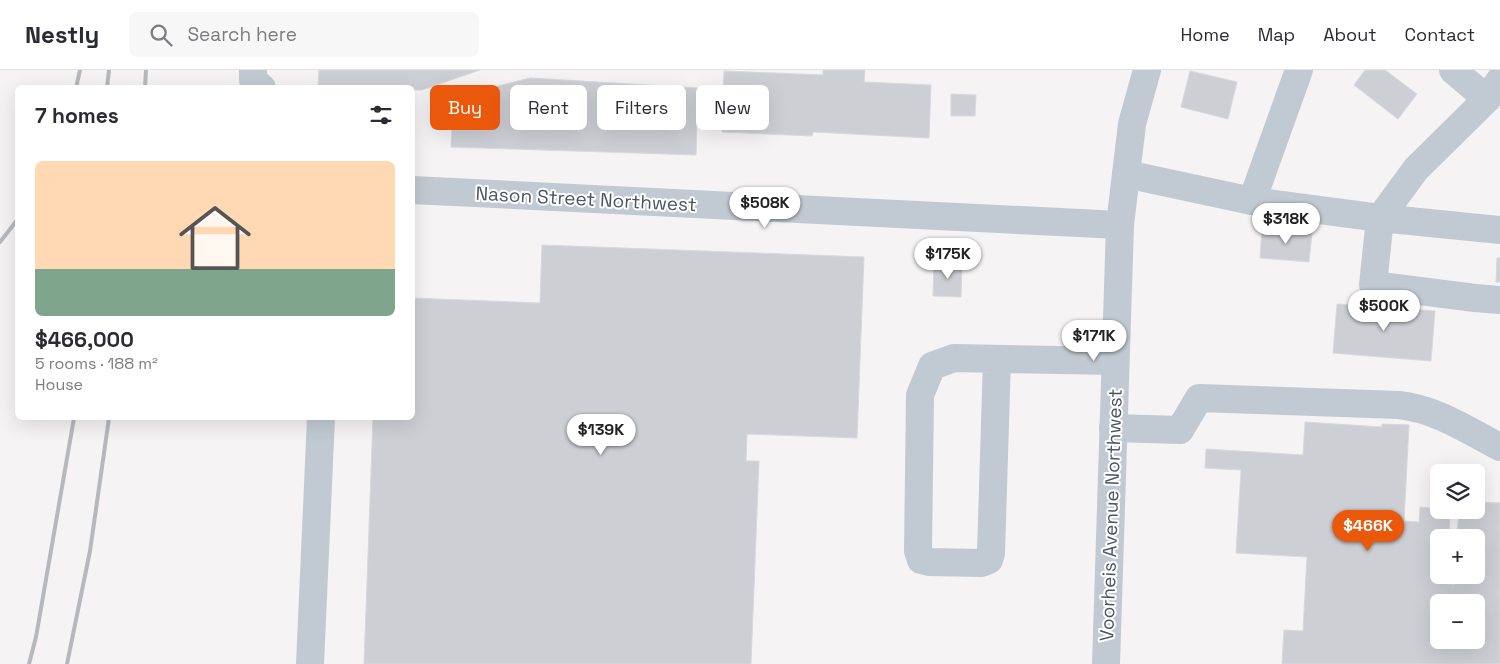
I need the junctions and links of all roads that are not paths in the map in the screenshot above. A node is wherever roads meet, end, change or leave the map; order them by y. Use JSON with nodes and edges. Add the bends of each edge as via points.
{"nodes":[{"id":1,"x":253,"y":70,"type":"edge"},
{"id":2,"x":1148,"y":70,"type":"edge"},
{"id":3,"x":1299,"y":70,"type":"edge"},
{"id":4,"x":1453,"y":70,"type":"edge"},
{"id":5,"x":259,"y":85,"type":"edge"},
{"id":6,"x":1494,"y":90,"type":"edge"},
{"id":7,"x":1126,"y":174,"type":"junction"},
{"id":8,"x":415,"y":190,"type":"edge"},
{"id":9,"x":1252,"y":201,"type":"junction"},
{"id":10,"x":1380,"y":218,"type":"junction"},
{"id":11,"x":1120,"y":225,"type":"junction"},
{"id":12,"x":1500,"y":230,"type":"edge"},
{"id":13,"x":1500,"y":300,"type":"edge"},
{"id":14,"x":997,"y":359,"type":"junction"},
{"id":15,"x":1115,"y":362,"type":"junction"},
{"id":16,"x":322,"y":420,"type":"edge"},
{"id":17,"x":1113,"y":428,"type":"junction"},
{"id":18,"x":1500,"y":448,"type":"edge"},
{"id":19,"x":310,"y":664,"type":"edge"},
{"id":20,"x":1106,"y":664,"type":"edge"}],
"edges":[{"from":1,"to":5,"type":"street","via":[[253,80]]},
{"from":2,"to":7,"type":"street","name":"Voorheis Avenue Northwest","via":[[1132,124]]},
{"from":3,"to":9,"type":"street"},
{"from":4,"to":6,"type":"street"},
{"from":6,"to":10,"type":"street","via":[[1416,169]]},
{"from":7,"to":9,"type":"street"},
{"from":7,"to":11,"type":"street","name":"Voorheis Avenue Northwest"},
{"from":8,"to":11,"type":"street","name":"Nason Street Northwest"},
{"from":9,"to":10,"type":"street"},
{"from":10,"to":12,"type":"street"},
{"from":10,"to":13,"type":"street","via":[[1373,285]]},
{"from":11,"to":15,"type":"street","name":"Voorheis Avenue Northwest"},
{"from":14,"to":14,"type":"street","via":[[954,358],[932,366],[920,395],[918,551],[921,560],[982,563],[989,560]]},
{"from":14,"to":15,"type":"street"},
{"from":15,"to":17,"type":"street","name":"Voorheis Avenue Northwest"},
{"from":16,"to":19,"type":"street"},
{"from":17,"to":18,"type":"street","via":[[1180,430],[1199,398],[1399,405],[1430,411]]},
{"from":17,"to":20,"type":"street","name":"Voorheis Avenue Northwest"}]}
